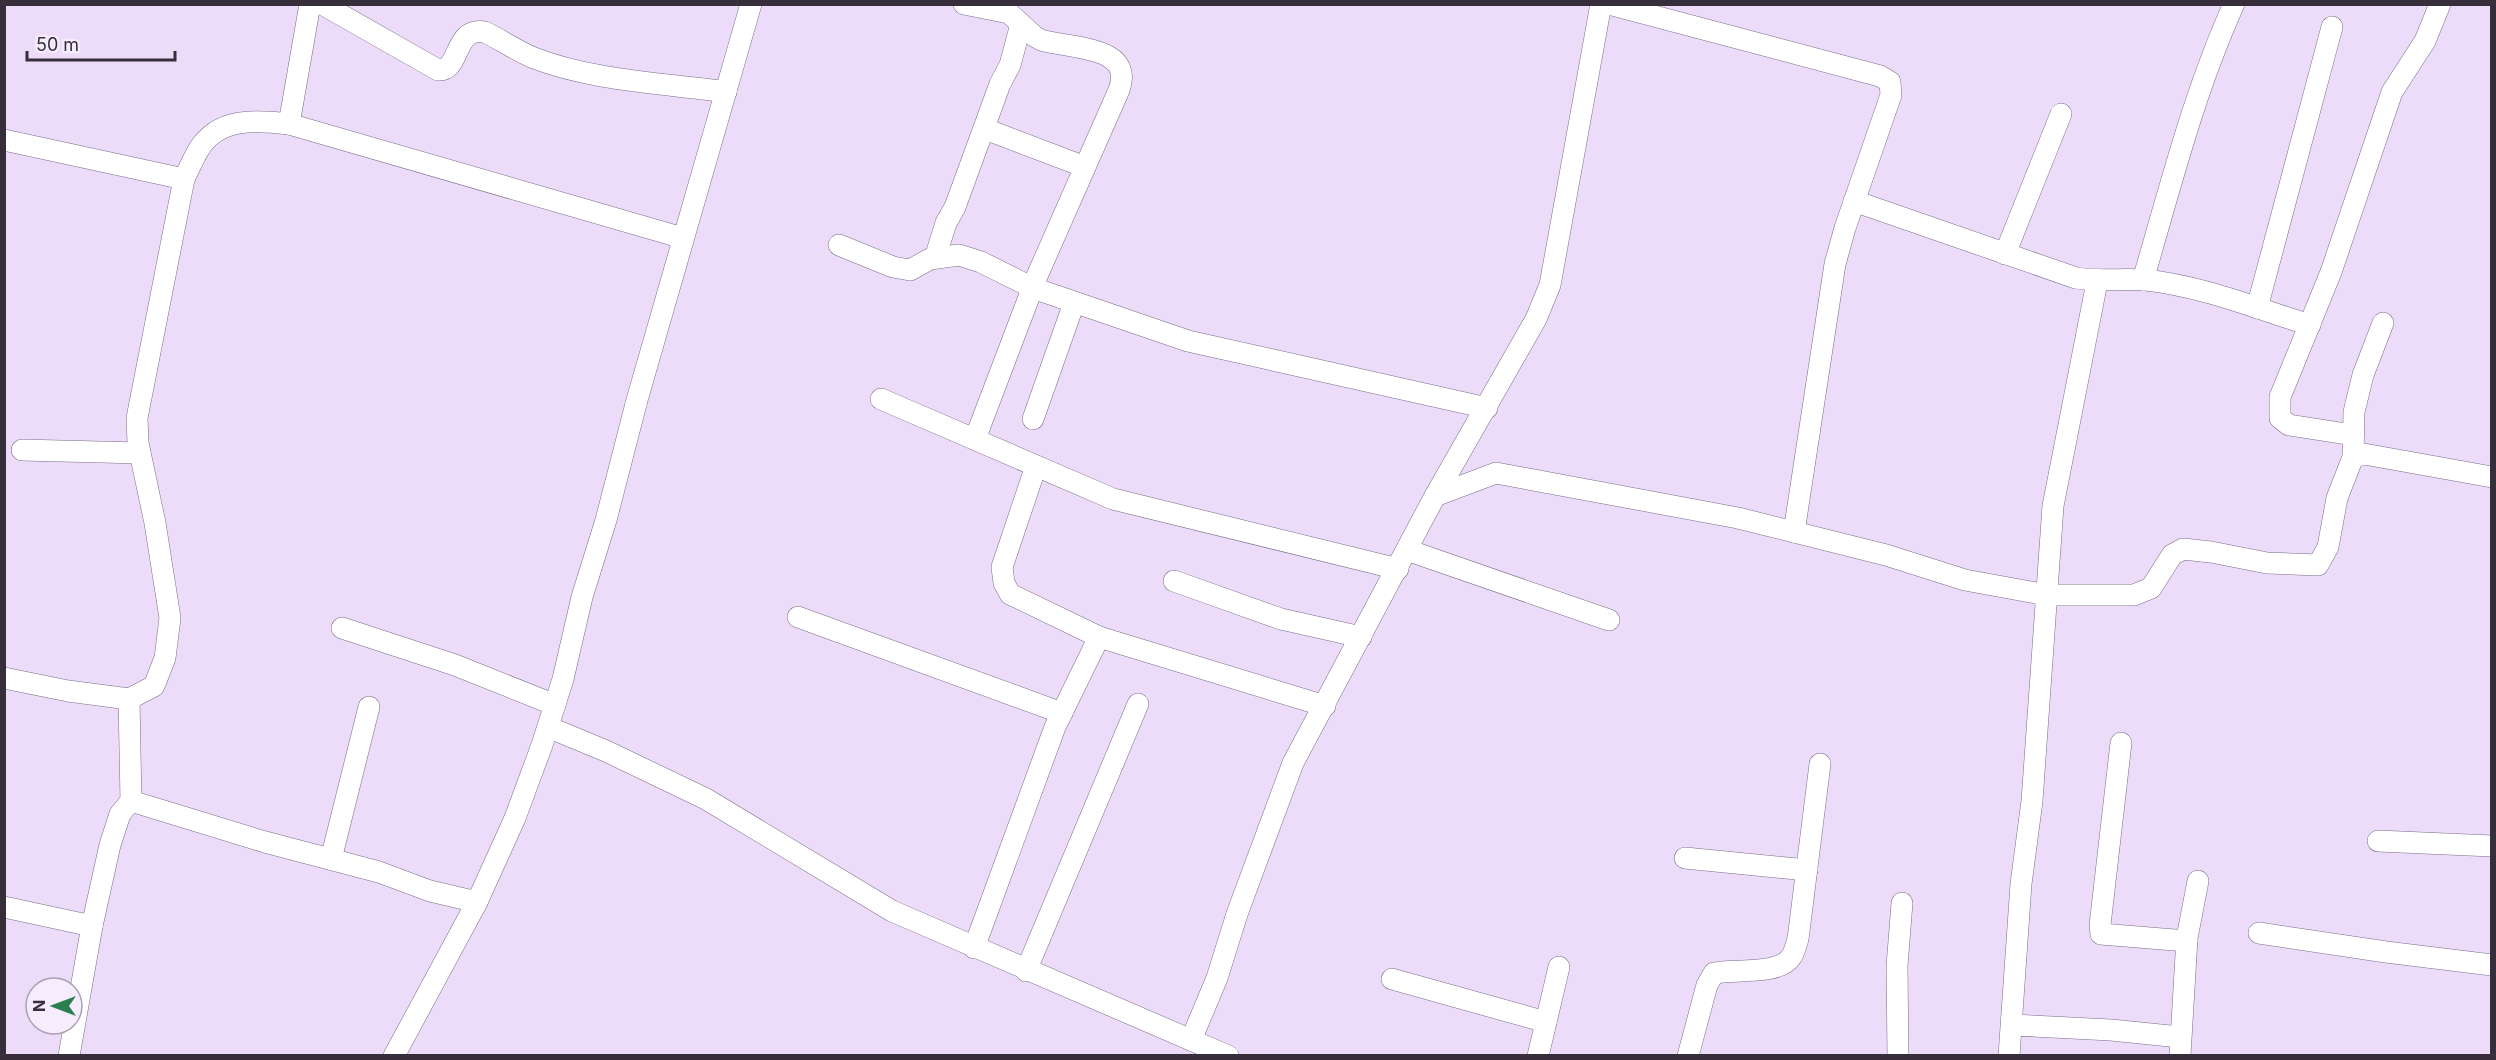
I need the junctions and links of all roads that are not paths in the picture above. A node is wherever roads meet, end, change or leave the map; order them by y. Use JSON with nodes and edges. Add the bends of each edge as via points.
{"nodes":[{"id":1,"x":310,"y":4,"type":"edge"},
{"id":2,"x":322,"y":4,"type":"edge"},
{"id":3,"x":751,"y":4,"type":"edge"},
{"id":4,"x":964,"y":4,"type":"edge"},
{"id":5,"x":1601,"y":4,"type":"edge"},
{"id":6,"x":1609,"y":4,"type":"edge"},
{"id":7,"x":2234,"y":4,"type":"edge"},
{"id":8,"x":2440,"y":4,"type":"edge"},
{"id":9,"x":1021,"y":24,"type":"junction"},
{"id":10,"x":2332,"y":27,"type":"dead end"},
{"id":11,"x":726,"y":92,"type":"junction"},
{"id":12,"x":2061,"y":114,"type":"dead end"},
{"id":13,"x":289,"y":124,"type":"junction"},
{"id":14,"x":985,"y":129,"type":"junction"},
{"id":15,"x":4,"y":140,"type":"edge"},
{"id":16,"x":1085,"y":167,"type":"junction"},
{"id":17,"x":184,"y":179,"type":"junction"},
{"id":18,"x":1854,"y":201,"type":"junction"},
{"id":19,"x":683,"y":238,"type":"junction"},
{"id":20,"x":839,"y":245,"type":"dead end"},
{"id":21,"x":2005,"y":254,"type":"junction"},
{"id":22,"x":935,"y":258,"type":"junction"},
{"id":23,"x":2143,"y":280,"type":"junction"},
{"id":24,"x":2097,"y":282,"type":"junction"},
{"id":25,"x":1033,"y":288,"type":"junction"},
{"id":26,"x":1074,"y":303,"type":"junction"},
{"id":27,"x":2257,"y":308,"type":"junction"},
{"id":28,"x":2383,"y":323,"type":"dead end"},
{"id":29,"x":2310,"y":325,"type":"junction"},
{"id":30,"x":882,"y":399,"type":"dead end"},
{"id":31,"x":1487,"y":408,"type":"junction"},
{"id":32,"x":1034,"y":418,"type":"dead end"},
{"id":33,"x":2353,"y":435,"type":"junction"},
{"id":34,"x":975,"y":439,"type":"junction"},
{"id":35,"x":22,"y":450,"type":"dead end"},
{"id":36,"x":140,"y":453,"type":"junction"},
{"id":37,"x":2353,"y":456,"type":"junction"},
{"id":38,"x":1036,"y":466,"type":"junction"},
{"id":39,"x":2492,"y":477,"type":"edge"},
{"id":40,"x":1435,"y":496,"type":"junction"},
{"id":41,"x":1794,"y":532,"type":"junction"},
{"id":42,"x":1407,"y":550,"type":"junction"},
{"id":43,"x":1398,"y":569,"type":"junction"},
{"id":44,"x":1174,"y":581,"type":"dead end"},
{"id":45,"x":2047,"y":596,"type":"junction"},
{"id":46,"x":798,"y":617,"type":"dead end"},
{"id":47,"x":1609,"y":620,"type":"dead end"},
{"id":48,"x":342,"y":628,"type":"dead end"},
{"id":49,"x":1361,"y":637,"type":"junction"},
{"id":50,"x":1100,"y":638,"type":"junction"},
{"id":51,"x":4,"y":678,"type":"edge"},
{"id":52,"x":129,"y":699,"type":"junction"},
{"id":53,"x":1138,"y":704,"type":"dead end"},
{"id":54,"x":555,"y":705,"type":"junction"},
{"id":55,"x":1325,"y":706,"type":"junction"},
{"id":56,"x":369,"y":707,"type":"dead end"},
{"id":57,"x":1062,"y":712,"type":"junction"},
{"id":58,"x":548,"y":728,"type":"junction"},
{"id":59,"x":2121,"y":743,"type":"dead end"},
{"id":60,"x":1820,"y":764,"type":"dead end"},
{"id":61,"x":131,"y":801,"type":"junction"},
{"id":62,"x":2378,"y":841,"type":"dead end"},
{"id":63,"x":2492,"y":846,"type":"edge"},
{"id":64,"x":1685,"y":858,"type":"dead end"},
{"id":65,"x":331,"y":859,"type":"junction"},
{"id":66,"x":1807,"y":870,"type":"junction"},
{"id":67,"x":2198,"y":881,"type":"dead end"},
{"id":68,"x":477,"y":902,"type":"junction"},
{"id":69,"x":1902,"y":903,"type":"dead end"},
{"id":70,"x":4,"y":908,"type":"edge"},
{"id":71,"x":92,"y":926,"type":"junction"},
{"id":72,"x":2259,"y":933,"type":"dead end"},
{"id":73,"x":2187,"y":941,"type":"junction"},
{"id":74,"x":974,"y":948,"type":"junction"},
{"id":75,"x":2492,"y":965,"type":"edge"},
{"id":76,"x":1559,"y":967,"type":"dead end"},
{"id":77,"x":1026,"y":971,"type":"junction"},
{"id":78,"x":1392,"y":979,"type":"dead end"},
{"id":79,"x":1546,"y":1022,"type":"junction"},
{"id":80,"x":2012,"y":1025,"type":"junction"},
{"id":81,"x":1191,"y":1040,"type":"junction"},
{"id":82,"x":2180,"y":1046,"type":"edge"},
{"id":83,"x":69,"y":1056,"type":"edge"},
{"id":84,"x":394,"y":1056,"type":"edge"},
{"id":85,"x":1228,"y":1056,"type":"edge"},
{"id":86,"x":1538,"y":1056,"type":"edge"},
{"id":87,"x":1688,"y":1056,"type":"edge"},
{"id":88,"x":1898,"y":1056,"type":"edge"},
{"id":89,"x":2009,"y":1056,"type":"edge"}],
"edges":[{"from":1,"to":13,"type":"street"},
{"from":2,"to":11,"type":"street","via":[[438,70],[448,67],[465,36],[478,30],[562,67]]},
{"from":3,"to":11,"type":"street"},
{"from":4,"to":9,"type":"street","via":[[1003,10]]},
{"from":5,"to":31,"type":"street","via":[[1550,285],[1536,319]]},
{"from":6,"to":18,"type":"street","via":[[1886,79],[1892,88],[1891,95]]},
{"from":7,"to":23,"type":"street","via":[[2215,50]]},
{"from":8,"to":29,"type":"street","via":[[2425,40],[2392,92]]},
{"from":9,"to":14,"type":"street"},
{"from":9,"to":16,"type":"street","via":[[1041,40],[1111,56],[1120,69],[1119,90]]},
{"from":10,"to":27,"type":"street"},
{"from":11,"to":19,"type":"street"},
{"from":12,"to":21,"type":"street"},
{"from":13,"to":17,"type":"street","via":[[254,120],[224,127],[200,147]]},
{"from":13,"to":19,"type":"street"},
{"from":14,"to":16,"type":"street"},
{"from":14,"to":22,"type":"street"},
{"from":15,"to":17,"type":"street"},
{"from":16,"to":25,"type":"street"},
{"from":17,"to":36,"type":"street","via":[[137,418]]},
{"from":18,"to":21,"type":"street"},
{"from":18,"to":41,"type":"street","via":[[1832,281]]},
{"from":19,"to":54,"type":"street"},
{"from":20,"to":22,"type":"street","via":[[910,270]]},
{"from":21,"to":24,"type":"street"},
{"from":22,"to":25,"type":"street","via":[[959,255]]},
{"from":23,"to":24,"type":"street"},
{"from":23,"to":27,"type":"street","via":[[2187,287]]},
{"from":24,"to":45,"type":"street","via":[[2054,506]]},
{"from":25,"to":26,"type":"street"},
{"from":25,"to":34,"type":"street"},
{"from":26,"to":31,"type":"street","via":[[1221,349]]},
{"from":26,"to":32,"type":"street"},
{"from":27,"to":29,"type":"street"},
{"from":28,"to":33,"type":"street","via":[[2363,375]]},
{"from":29,"to":33,"type":"street","via":[[2280,397],[2280,418],[2289,425]]},
{"from":30,"to":34,"type":"street"},
{"from":31,"to":40,"type":"street"},
{"from":33,"to":37,"type":"street"},
{"from":34,"to":38,"type":"street"},
{"from":35,"to":36,"type":"street"},
{"from":36,"to":52,"type":"street","via":[[170,618],[165,658],[154,686]]},
{"from":37,"to":39,"type":"street","via":[[2364,454]]},
{"from":37,"to":45,"type":"street","via":[[2337,498],[2328,548],[2318,565],[2267,563],[2183,549],[2172,555],[2151,588],[2134,595]]},
{"from":38,"to":43,"type":"street","via":[[1113,499]]},
{"from":38,"to":50,"type":"street","via":[[1002,567],[1004,583],[1010,594]]},
{"from":40,"to":41,"type":"street","via":[[1496,473],[1671,504]]},
{"from":40,"to":42,"type":"street"},
{"from":41,"to":45,"type":"street","via":[[1965,580]]},
{"from":42,"to":43,"type":"street"},
{"from":42,"to":47,"type":"street"},
{"from":43,"to":49,"type":"street"},
{"from":44,"to":49,"type":"street","via":[[1281,619]]},
{"from":45,"to":80,"type":"street"},
{"from":46,"to":57,"type":"street"},
{"from":48,"to":54,"type":"street","via":[[455,665]]},
{"from":49,"to":55,"type":"street"},
{"from":50,"to":55,"type":"street"},
{"from":50,"to":57,"type":"street"},
{"from":51,"to":52,"type":"street"},
{"from":52,"to":61,"type":"street"},
{"from":53,"to":77,"type":"street"},
{"from":54,"to":58,"type":"street"},
{"from":55,"to":81,"type":"street","via":[[1293,763]]},
{"from":56,"to":65,"type":"street"},
{"from":57,"to":74,"type":"street"},
{"from":58,"to":68,"type":"street","via":[[515,818]]},
{"from":58,"to":74,"type":"street","via":[[706,799],[892,911]]},
{"from":59,"to":73,"type":"street","via":[[2101,934]]},
{"from":60,"to":66,"type":"street"},
{"from":61,"to":65,"type":"street"},
{"from":61,"to":71,"type":"street","via":[[120,814],[110,845]]},
{"from":62,"to":63,"type":"street"},
{"from":64,"to":66,"type":"street"},
{"from":65,"to":68,"type":"street"},
{"from":66,"to":87,"type":"street","via":[[1798,939],[1791,958],[1771,969],[1714,974],[1707,985]]},
{"from":67,"to":73,"type":"street"},
{"from":68,"to":84,"type":"street"},
{"from":69,"to":88,"type":"street","via":[[1897,966]]},
{"from":70,"to":71,"type":"street"},
{"from":71,"to":83,"type":"street"},
{"from":72,"to":75,"type":"street"},
{"from":73,"to":82,"type":"street"},
{"from":74,"to":77,"type":"street"},
{"from":76,"to":79,"type":"street"},
{"from":77,"to":81,"type":"street"},
{"from":78,"to":79,"type":"street"},
{"from":79,"to":86,"type":"street"},
{"from":80,"to":82,"type":"street","via":[[2111,1030]]},
{"from":80,"to":89,"type":"street"},
{"from":81,"to":85,"type":"street"}]}
